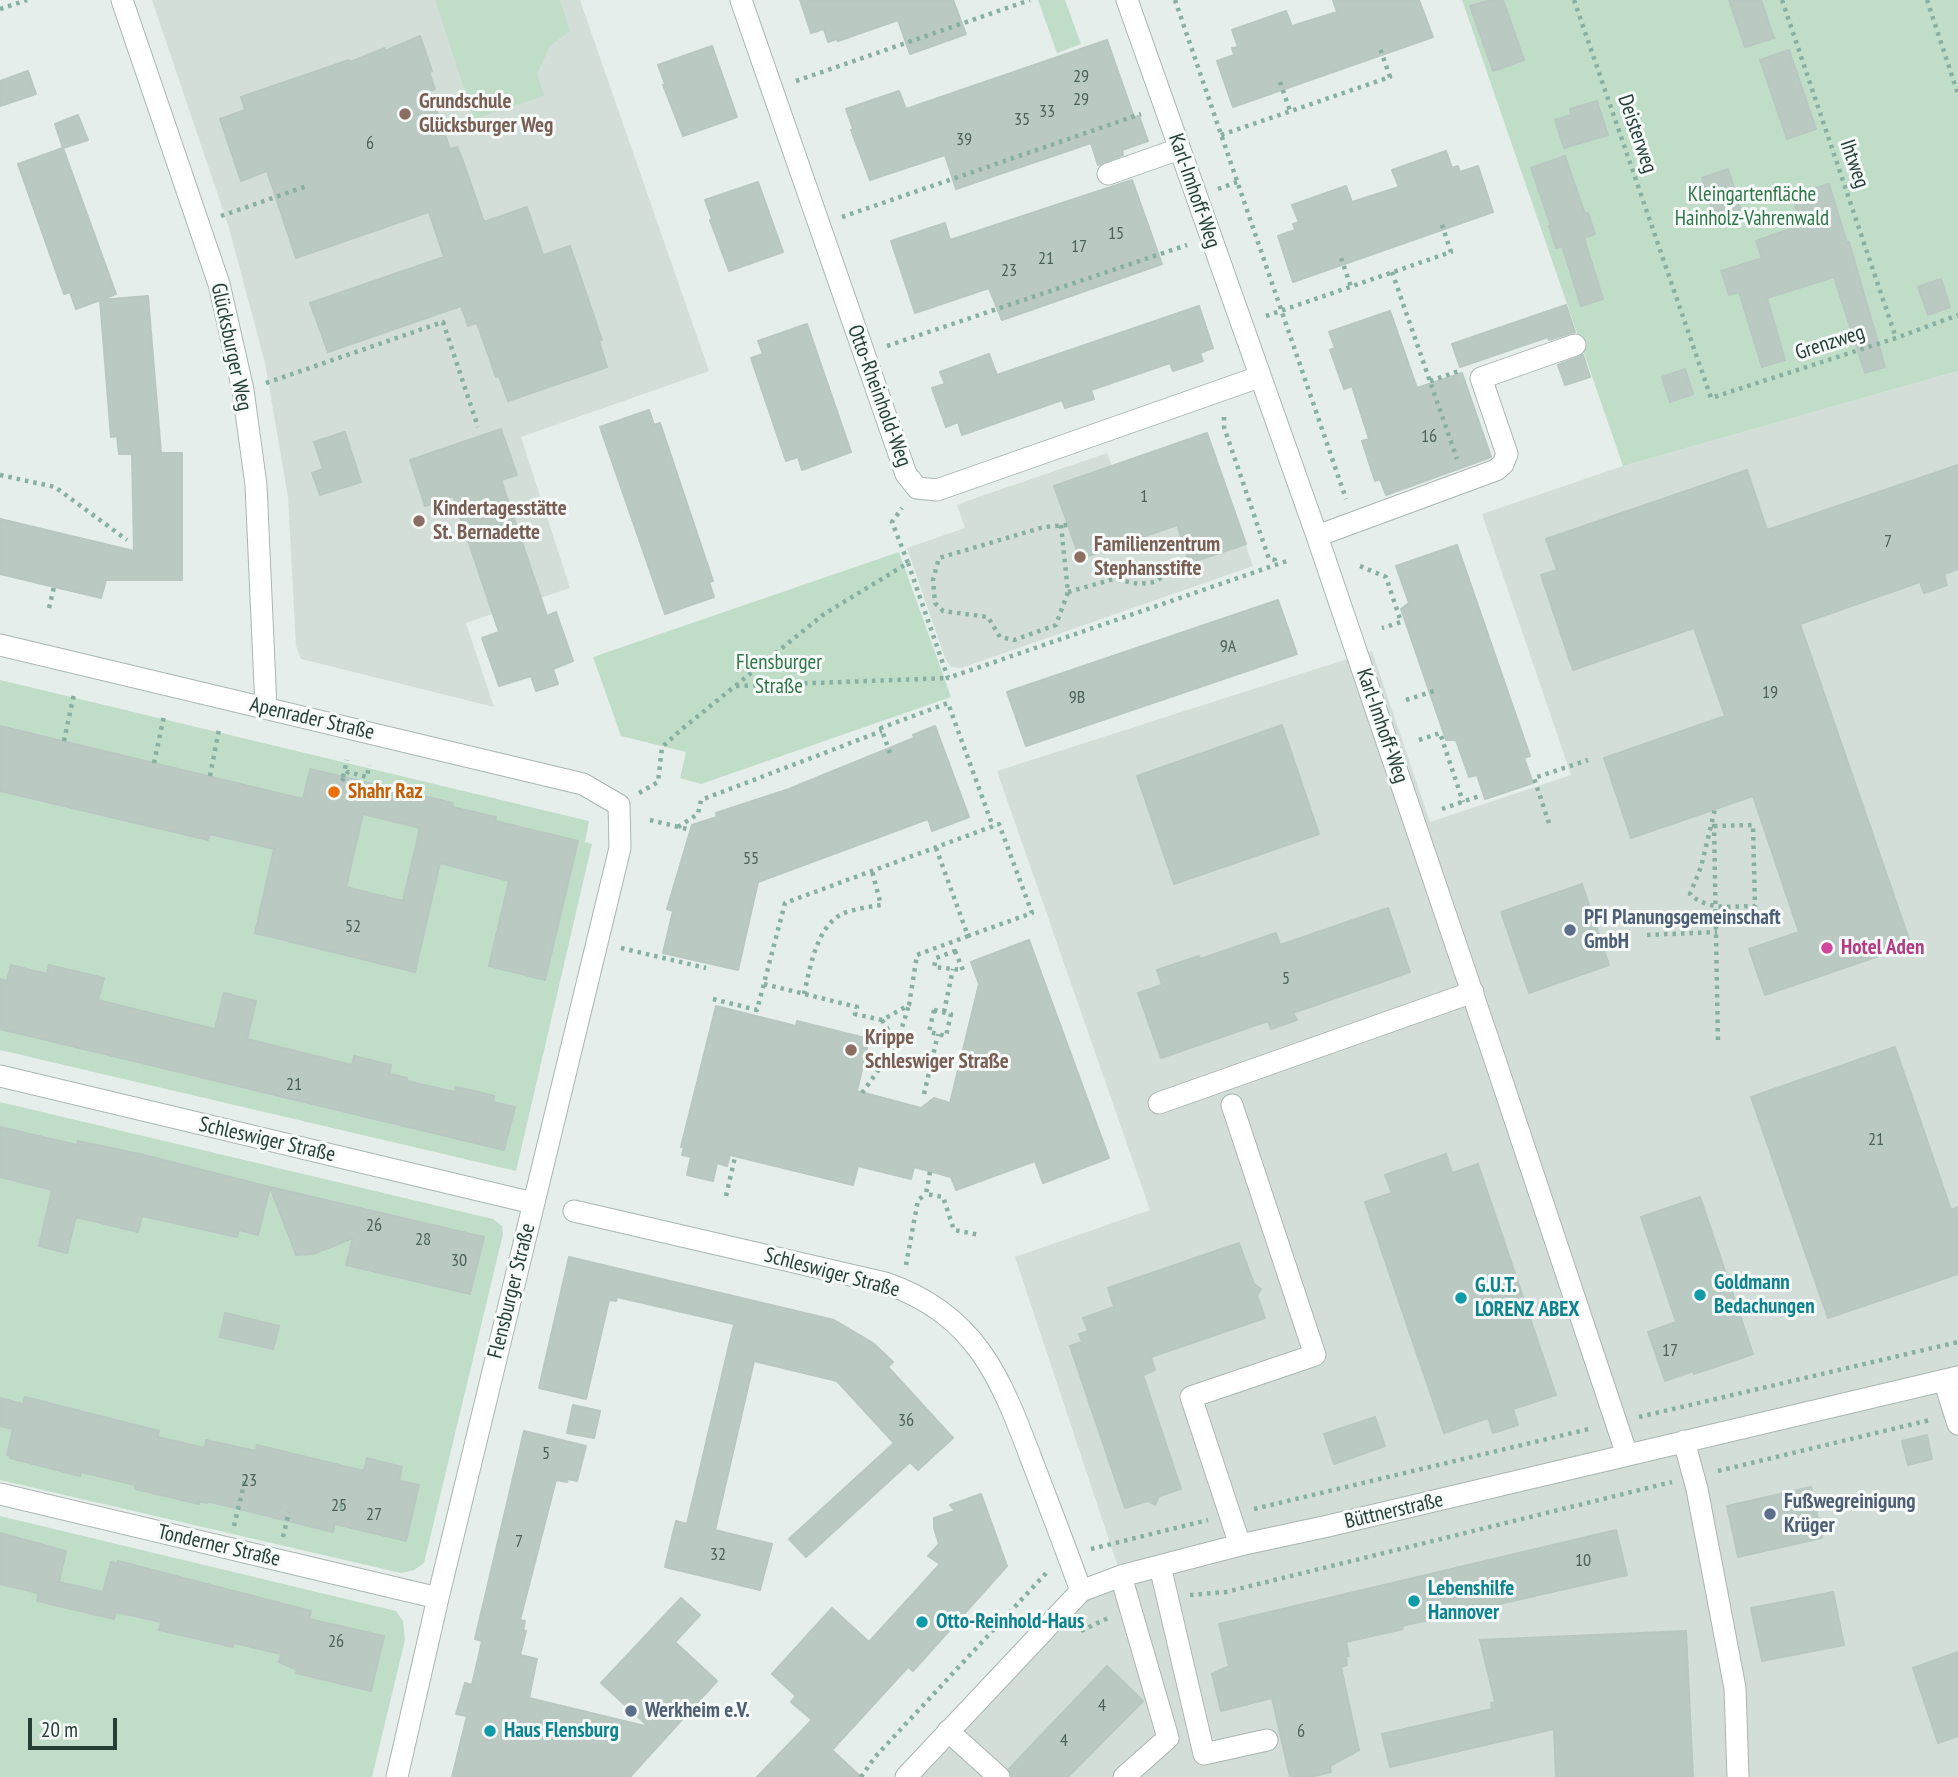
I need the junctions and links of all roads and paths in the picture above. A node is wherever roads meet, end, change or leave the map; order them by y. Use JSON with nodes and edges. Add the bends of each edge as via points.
{"nodes":[{"id":1,"x":27,"y":0,"type":"edge"},
{"id":2,"x":122,"y":0,"type":"edge"},
{"id":3,"x":741,"y":0,"type":"edge"},
{"id":4,"x":1030,"y":0,"type":"edge"},
{"id":5,"x":1127,"y":0,"type":"edge"},
{"id":6,"x":1175,"y":0,"type":"edge"},
{"id":7,"x":1574,"y":0,"type":"edge"},
{"id":8,"x":1782,"y":0,"type":"edge"},
{"id":9,"x":1927,"y":0,"type":"edge"},
{"id":10,"x":0,"y":9,"type":"edge"},
{"id":11,"x":1380,"y":48,"type":"dead end"},
{"id":12,"x":1280,"y":82,"type":"dead end"},
{"id":13,"x":788,"y":84,"type":"dead end"},
{"id":14,"x":1958,"y":94,"type":"edge"},
{"id":15,"x":1290,"y":111,"type":"junction"},
{"id":16,"x":1145,"y":113,"type":"dead end"},
{"id":17,"x":1221,"y":135,"type":"junction"},
{"id":18,"x":1179,"y":149,"type":"junction"},
{"id":19,"x":1108,"y":174,"type":"dead end"},
{"id":20,"x":306,"y":186,"type":"dead end"},
{"id":21,"x":834,"y":220,"type":"dead end"},
{"id":22,"x":1441,"y":222,"type":"dead end"},
{"id":23,"x":198,"y":224,"type":"junction"},
{"id":24,"x":1191,"y":244,"type":"dead end"},
{"id":25,"x":1341,"y":258,"type":"dead end"},
{"id":26,"x":1392,"y":272,"type":"junction"},
{"id":27,"x":1351,"y":286,"type":"junction"},
{"id":28,"x":1282,"y":311,"type":"junction"},
{"id":29,"x":1958,"y":316,"type":"edge"},
{"id":30,"x":1241,"y":325,"type":"junction"},
{"id":31,"x":1896,"y":338,"type":"junction"},
{"id":32,"x":1575,"y":345,"type":"dead end"},
{"id":33,"x":879,"y":349,"type":"dead end"},
{"id":34,"x":1259,"y":377,"type":"junction"},
{"id":35,"x":243,"y":390,"type":"junction"},
{"id":36,"x":1712,"y":398,"type":"joint"},
{"id":37,"x":1224,"y":409,"type":"dead end"},
{"id":38,"x":478,"y":427,"type":"dead end"},
{"id":39,"x":0,"y":475,"type":"edge"},
{"id":40,"x":1465,"y":482,"type":"junction"},
{"id":41,"x":892,"y":522,"type":"dead end"},
{"id":42,"x":1354,"y":522,"type":"junction"},
{"id":43,"x":1061,"y":525,"type":"junction"},
{"id":44,"x":1068,"y":525,"type":"dead end"},
{"id":45,"x":1317,"y":536,"type":"junction"},
{"id":46,"x":127,"y":540,"type":"dead end"},
{"id":47,"x":1188,"y":558,"type":"dead end"},
{"id":48,"x":1287,"y":561,"type":"dead end"},
{"id":49,"x":908,"y":563,"type":"junction"},
{"id":50,"x":1276,"y":564,"type":"junction"},
{"id":51,"x":1360,"y":566,"type":"dead end"},
{"id":52,"x":54,"y":587,"type":"dead end"},
{"id":53,"x":1068,"y":592,"type":"junction"},
{"id":54,"x":49,"y":608,"type":"dead end"},
{"id":55,"x":1408,"y":613,"type":"dead end"},
{"id":56,"x":1399,"y":616,"type":"junction"},
{"id":57,"x":1382,"y":628,"type":"dead end"},
{"id":58,"x":0,"y":645,"type":"edge"},
{"id":59,"x":948,"y":678,"type":"junction"},
{"id":60,"x":736,"y":686,"type":"junction"},
{"id":61,"x":1434,"y":691,"type":"dead end"},
{"id":62,"x":74,"y":694,"type":"dead end"},
{"id":63,"x":1406,"y":700,"type":"dead end"},
{"id":64,"x":266,"y":708,"type":"junction"},
{"id":65,"x":164,"y":716,"type":"dead end"},
{"id":66,"x":219,"y":729,"type":"dead end"},
{"id":67,"x":882,"y":731,"type":"junction"},
{"id":68,"x":1448,"y":732,"type":"dead end"},
{"id":69,"x":1440,"y":735,"type":"junction"},
{"id":70,"x":1419,"y":740,"type":"dead end"},
{"id":71,"x":64,"y":741,"type":"dead end"},
{"id":72,"x":890,"y":753,"type":"dead end"},
{"id":73,"x":347,"y":760,"type":"dead end"},
{"id":74,"x":1588,"y":760,"type":"dead end"},
{"id":75,"x":154,"y":763,"type":"dead end"},
{"id":76,"x":369,"y":765,"type":"dead end"},
{"id":77,"x":210,"y":776,"type":"dead end"},
{"id":78,"x":658,"y":782,"type":"dead end"},
{"id":79,"x":1482,"y":795,"type":"dead end"},
{"id":80,"x":1463,"y":802,"type":"junction"},
{"id":81,"x":619,"y":805,"type":"joint"},
{"id":82,"x":1442,"y":809,"type":"dead end"},
{"id":83,"x":650,"y":820,"type":"dead end"},
{"id":84,"x":1549,"y":822,"type":"dead end"},
{"id":85,"x":1714,"y":826,"type":"junction"},
{"id":86,"x":678,"y":827,"type":"junction"},
{"id":87,"x":993,"y":827,"type":"junction"},
{"id":88,"x":691,"y":830,"type":"dead end"},
{"id":89,"x":936,"y":848,"type":"junction"},
{"id":90,"x":872,"y":871,"type":"junction"},
{"id":91,"x":1717,"y":906,"type":"junction"},
{"id":92,"x":1717,"y":932,"type":"junction"},
{"id":93,"x":1647,"y":935,"type":"dead end"},
{"id":94,"x":968,"y":936,"type":"junction"},
{"id":95,"x":596,"y":943,"type":"junction"},
{"id":96,"x":934,"y":948,"type":"junction"},
{"id":97,"x":938,"y":957,"type":"junction"},
{"id":98,"x":706,"y":968,"type":"dead end"},
{"id":99,"x":953,"y":969,"type":"junction"},
{"id":100,"x":764,"y":984,"type":"junction"},
{"id":101,"x":1473,"y":992,"type":"junction"},
{"id":102,"x":804,"y":994,"type":"junction"},
{"id":103,"x":713,"y":999,"type":"dead end"},
{"id":104,"x":909,"y":1006,"type":"junction"},
{"id":105,"x":943,"y":1012,"type":"junction"},
{"id":106,"x":882,"y":1020,"type":"junction"},
{"id":107,"x":938,"y":1034,"type":"junction"},
{"id":108,"x":897,"y":1044,"type":"junction"},
{"id":109,"x":1718,"y":1045,"type":"dead end"},
{"id":110,"x":0,"y":1076,"type":"edge"},
{"id":111,"x":863,"y":1093,"type":"dead end"},
{"id":112,"x":924,"y":1094,"type":"dead end"},
{"id":113,"x":1159,"y":1102,"type":"dead end"},
{"id":114,"x":1232,"y":1105,"type":"dead end"},
{"id":115,"x":735,"y":1157,"type":"dead end"},
{"id":116,"x":930,"y":1172,"type":"dead end"},
{"id":117,"x":926,"y":1194,"type":"junction"},
{"id":118,"x":726,"y":1196,"type":"dead end"},
{"id":119,"x":533,"y":1203,"type":"junction"},
{"id":120,"x":575,"y":1211,"type":"dead end"},
{"id":121,"x":980,"y":1236,"type":"dead end"},
{"id":122,"x":901,"y":1289,"type":"junction"},
{"id":123,"x":1951,"y":1379,"type":"edge"},
{"id":124,"x":1956,"y":1419,"type":"edge"},
{"id":125,"x":1685,"y":1441,"type":"junction"},
{"id":126,"x":1627,"y":1455,"type":"junction"},
{"id":127,"x":1694,"y":1476,"type":"junction"},
{"id":128,"x":249,"y":1481,"type":"dead end"},
{"id":129,"x":0,"y":1494,"type":"edge"},
{"id":130,"x":339,"y":1506,"type":"dead end"},
{"id":131,"x":347,"y":1508,"type":"dead end"},
{"id":132,"x":289,"y":1512,"type":"dead end"},
{"id":133,"x":232,"y":1537,"type":"dead end"},
{"id":134,"x":1240,"y":1545,"type":"junction"},
{"id":135,"x":281,"y":1548,"type":"dead end"},
{"id":136,"x":1160,"y":1566,"type":"junction"},
{"id":137,"x":1122,"y":1576,"type":"junction"},
{"id":138,"x":1081,"y":1591,"type":"junction"},
{"id":139,"x":1168,"y":1597,"type":"junction"},
{"id":140,"x":438,"y":1598,"type":"junction"},
{"id":141,"x":1131,"y":1609,"type":"junction"},
{"id":142,"x":1075,"y":1634,"type":"dead end"},
{"id":143,"x":948,"y":1731,"type":"junction"},
{"id":144,"x":1267,"y":1740,"type":"dead end"},
{"id":145,"x":397,"y":1777,"type":"edge"},
{"id":146,"x":906,"y":1777,"type":"edge"},
{"id":147,"x":999,"y":1777,"type":"edge"},
{"id":148,"x":1125,"y":1777,"type":"edge"},
{"id":149,"x":1738,"y":1777,"type":"edge"}],
"edges":[{"from":1,"to":10,"type":"path"},
{"from":2,"to":23,"type":"street","name":"Glücksburger Weg"},
{"from":3,"to":34,"type":"street","name":"Otto-Rheinhold-Weg","via":[[906,474],[917,488],[937,490]]},
{"from":4,"to":13,"type":"path"},
{"from":5,"to":18,"type":"street","name":"Karl-Imhoff-Weg"},
{"from":6,"to":17,"type":"path"},
{"from":7,"to":36,"type":"path","name":"Deisterweg"},
{"from":8,"to":31,"type":"path","name":"Ihtweg"},
{"from":9,"to":14,"type":"path"},
{"from":11,"to":15,"type":"path","via":[[1390,77]]},
{"from":12,"to":15,"type":"path"},
{"from":15,"to":17,"type":"path"},
{"from":16,"to":21,"type":"path"},
{"from":17,"to":28,"type":"path"},
{"from":18,"to":19,"type":"street"},
{"from":18,"to":30,"type":"street","name":"Karl-Imhoff-Weg"},
{"from":20,"to":23,"type":"path"},
{"from":22,"to":26,"type":"path","via":[[1451,252]]},
{"from":23,"to":35,"type":"street","name":"Glücksburger Weg","via":[[219,285]]},
{"from":24,"to":33,"type":"path"},
{"from":25,"to":27,"type":"path"},
{"from":26,"to":27,"type":"path"},
{"from":26,"to":40,"type":"path"},
{"from":27,"to":28,"type":"path"},
{"from":28,"to":30,"type":"path"},
{"from":28,"to":42,"type":"path"},
{"from":29,"to":31,"type":"path","name":"Grenzweg"},
{"from":30,"to":34,"type":"street","name":"Karl-Imhoff-Weg"},
{"from":31,"to":36,"type":"path","name":"Grenzweg"},
{"from":32,"to":40,"type":"street","via":[[1481,378],[1507,454],[1496,470]]},
{"from":34,"to":45,"type":"street","name":"Karl-Imhoff-Weg"},
{"from":35,"to":38,"type":"path","via":[[443,323]]},
{"from":35,"to":64,"type":"street","name":"Glücksburger Weg","via":[[256,485]]},
{"from":37,"to":50,"type":"path","via":[[1228,440],[1269,559]]},
{"from":39,"to":46,"type":"path","via":[[55,487]]},
{"from":40,"to":42,"type":"street"},
{"from":41,"to":49,"type":"path"},
{"from":42,"to":45,"type":"street"},
{"from":43,"to":44,"type":"path"},
{"from":43,"to":53,"type":"path"},
{"from":43,"to":53,"type":"path","via":[[939,558],[933,580],[935,603],[943,611],[988,617],[1000,637],[1014,640],[1056,625]]},
{"from":45,"to":101,"type":"street","name":"Karl-Imhoff-Weg"},
{"from":47,"to":53,"type":"path","via":[[1155,582],[1114,579]]},
{"from":48,"to":50,"type":"path"},
{"from":49,"to":59,"type":"path"},
{"from":49,"to":60,"type":"path","via":[[824,614]]},
{"from":50,"to":59,"type":"path"},
{"from":51,"to":56,"type":"path","via":[[1386,577]]},
{"from":52,"to":54,"type":"path"},
{"from":55,"to":56,"type":"path"},
{"from":56,"to":57,"type":"path","via":[[1401,622]]},
{"from":58,"to":64,"type":"street","name":"Apenrader Straße"},
{"from":59,"to":60,"type":"path"},
{"from":60,"to":78,"type":"path","via":[[662,747]]},
{"from":61,"to":63,"type":"path"},
{"from":62,"to":71,"type":"path"},
{"from":64,"to":81,"type":"street","name":"Apenrader Straße","via":[[583,784]]},
{"from":65,"to":75,"type":"path"},
{"from":66,"to":77,"type":"path"},
{"from":67,"to":72,"type":"path"},
{"from":67,"to":86,"type":"path","via":[[701,800],[698,814]]},
{"from":67,"to":87,"type":"path","via":[[948,703]]},
{"from":68,"to":69,"type":"path"},
{"from":69,"to":70,"type":"path"},
{"from":69,"to":80,"type":"path"},
{"from":73,"to":76,"type":"path","via":[[342,781],[348,772],[367,777]]},
{"from":74,"to":84,"type":"path","via":[[1534,778]]},
{"from":79,"to":80,"type":"path"},
{"from":80,"to":82,"type":"path"},
{"from":81,"to":95,"type":"street","name":"Flensburger Straße","via":[[620,848]]},
{"from":83,"to":86,"type":"path"},
{"from":85,"to":91,"type":"path"},
{"from":85,"to":91,"type":"path","via":[[1714,809],[1690,894],[1698,902]]},
{"from":85,"to":91,"type":"path","via":[[1753,825],[1755,906]]},
{"from":86,"to":88,"type":"path"},
{"from":87,"to":89,"type":"path"},
{"from":87,"to":94,"type":"path","via":[[999,824],[1032,913]]},
{"from":89,"to":90,"type":"path"},
{"from":89,"to":94,"type":"path"},
{"from":90,"to":100,"type":"path","via":[[785,903]]},
{"from":90,"to":102,"type":"path","via":[[880,905],[842,914],[830,923],[813,957]]},
{"from":91,"to":92,"type":"path"},
{"from":92,"to":93,"type":"path"},
{"from":92,"to":109,"type":"path"},
{"from":94,"to":96,"type":"path"},
{"from":95,"to":98,"type":"path"},
{"from":95,"to":119,"type":"street","name":"Flensburger Straße"},
{"from":96,"to":97,"type":"path"},
{"from":96,"to":104,"type":"path","via":[[917,955]]},
{"from":97,"to":99,"type":"path","via":[[934,967]]},
{"from":97,"to":99,"type":"path","via":[[955,951],[963,970]]},
{"from":99,"to":105,"type":"path"},
{"from":100,"to":102,"type":"path"},
{"from":100,"to":103,"type":"path","via":[[757,1010]]},
{"from":101,"to":113,"type":"street"},
{"from":101,"to":126,"type":"street","name":"Karl-Imhoff-Weg"},
{"from":102,"to":106,"type":"path","via":[[856,1007],[855,1014]]},
{"from":104,"to":106,"type":"path"},
{"from":104,"to":108,"type":"path"},
{"from":105,"to":107,"type":"path","via":[[951,1014],[946,1036]]},
{"from":105,"to":107,"type":"path","via":[[934,1010],[929,1032]]},
{"from":106,"to":108,"type":"path"},
{"from":107,"to":112,"type":"path"},
{"from":108,"to":111,"type":"path"},
{"from":110,"to":119,"type":"street","name":"Schleswiger Straße"},
{"from":114,"to":134,"type":"street","via":[[1315,1355],[1191,1397]]},
{"from":115,"to":118,"type":"path"},
{"from":116,"to":117,"type":"path"},
{"from":117,"to":121,"type":"path","via":[[943,1197],[954,1230]]},
{"from":117,"to":122,"type":"path","via":[[919,1200]]},
{"from":119,"to":140,"type":"street","name":"Flensburger Straße"},
{"from":120,"to":122,"type":"street","name":"Schleswiger Straße"},
{"from":122,"to":138,"type":"street","name":"Schleswiger Straße","via":[[951,1318],[989,1361],[1010,1404]]},
{"from":123,"to":124,"type":"street"},
{"from":123,"to":125,"type":"street","name":"Büttnerstraße"},
{"from":124,"to":127,"type":"path"},
{"from":125,"to":126,"type":"street","name":"Büttnerstraße"},
{"from":125,"to":127,"type":"street"},
{"from":126,"to":134,"type":"street","name":"Büttnerstraße"},
{"from":127,"to":139,"type":"path","via":[[1226,1592]]},
{"from":127,"to":149,"type":"street","via":[[1735,1688]]},
{"from":128,"to":133,"type":"path","via":[[245,1480]]},
{"from":129,"to":140,"type":"street","name":"Tonderner Straße"},
{"from":130,"to":131,"type":"path"},
{"from":132,"to":135,"type":"path"},
{"from":134,"to":136,"type":"street","name":"Büttnerstraße"},
{"from":136,"to":137,"type":"street","name":"Büttnerstraße"},
{"from":136,"to":139,"type":"street"},
{"from":137,"to":138,"type":"street","name":"Büttnerstraße"},
{"from":137,"to":141,"type":"street"},
{"from":138,"to":143,"type":"street","name":"Büttnerstraße"},
{"from":139,"to":144,"type":"street","via":[[1204,1754]]},
{"from":140,"to":145,"type":"street","name":"Flensburger Straße"},
{"from":141,"to":142,"type":"path"},
{"from":141,"to":148,"type":"street","via":[[1168,1738]]},
{"from":143,"to":146,"type":"street","name":"Büttnerstraße"},
{"from":143,"to":147,"type":"street"}]}
